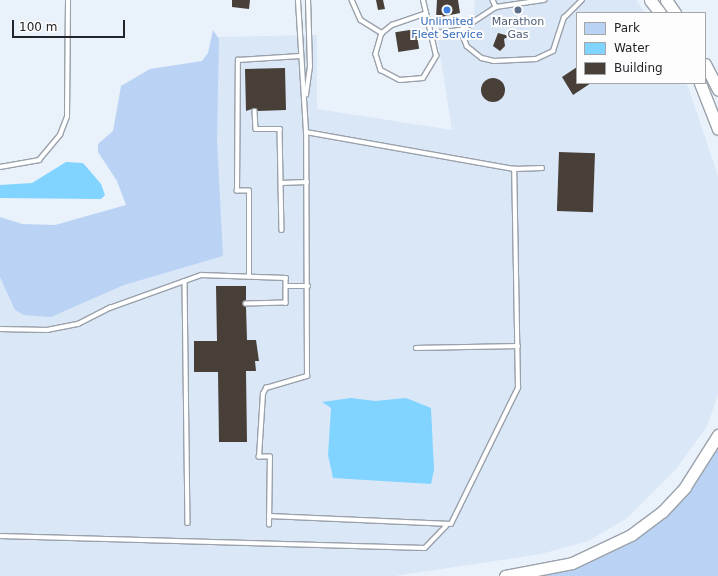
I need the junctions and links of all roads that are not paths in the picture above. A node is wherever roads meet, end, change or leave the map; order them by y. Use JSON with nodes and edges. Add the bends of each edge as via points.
{"nodes":[{"id":1,"x":68,"y":0,"type":"edge"},
{"id":2,"x":298,"y":0,"type":"edge"},
{"id":3,"x":308,"y":0,"type":"edge"},
{"id":4,"x":352,"y":0,"type":"edge"},
{"id":5,"x":423,"y":0,"type":"edge"},
{"id":6,"x":493,"y":0,"type":"edge"},
{"id":7,"x":541,"y":0,"type":"edge"},
{"id":8,"x":573,"y":0,"type":"edge"},
{"id":9,"x":582,"y":0,"type":"edge"},
{"id":10,"x":650,"y":0,"type":"edge"},
{"id":11,"x":666,"y":0,"type":"edge"},
{"id":12,"x":577,"y":4,"type":"junction"},
{"id":13,"x":496,"y":7,"type":"junction"},
{"id":14,"x":659,"y":12,"type":"edge"},
{"id":15,"x":674,"y":12,"type":"edge"},
{"id":16,"x":426,"y":13,"type":"junction"},
{"id":17,"x":461,"y":30,"type":"junction"},
{"id":18,"x":382,"y":33,"type":"junction"},
{"id":19,"x":431,"y":34,"type":"junction"},
{"id":20,"x":300,"y":56,"type":"junction"},
{"id":21,"x":706,"y":66,"type":"edge"},
{"id":22,"x":700,"y":84,"type":"edge"},
{"id":23,"x":718,"y":90,"type":"edge"},
{"id":24,"x":306,"y":96,"type":"junction"},
{"id":25,"x":256,"y":111,"type":"dead end"},
{"id":26,"x":718,"y":129,"type":"edge"},
{"id":27,"x":306,"y":132,"type":"junction"},
{"id":28,"x":0,"y":167,"type":"edge"},
{"id":29,"x":542,"y":168,"type":"dead end"},
{"id":30,"x":514,"y":169,"type":"junction"},
{"id":31,"x":281,"y":182,"type":"junction"},
{"id":32,"x":307,"y":182,"type":"junction"},
{"id":33,"x":282,"y":230,"type":"dead end"},
{"id":34,"x":249,"y":277,"type":"junction"},
{"id":35,"x":185,"y":282,"type":"junction"},
{"id":36,"x":286,"y":286,"type":"junction"},
{"id":37,"x":308,"y":286,"type":"junction"},
{"id":38,"x":246,"y":304,"type":"dead end"},
{"id":39,"x":0,"y":329,"type":"edge"},
{"id":40,"x":518,"y":346,"type":"junction"},
{"id":41,"x":416,"y":348,"type":"dead end"},
{"id":42,"x":718,"y":435,"type":"edge"},
{"id":43,"x":270,"y":516,"type":"junction"},
{"id":44,"x":188,"y":523,"type":"dead end"},
{"id":45,"x":269,"y":525,"type":"dead end"},
{"id":46,"x":446,"y":526,"type":"junction"},
{"id":47,"x":0,"y":536,"type":"edge"},
{"id":48,"x":505,"y":576,"type":"edge"}],
"edges":[{"from":1,"to":28,"type":"lane","via":[[67,117],[60,136],[38,160]]},
{"from":2,"to":20,"type":"lane"},
{"from":3,"to":24,"type":"lane","via":[[310,68]]},
{"from":4,"to":18,"type":"lane","via":[[361,20]]},
{"from":5,"to":16,"type":"lane"},
{"from":6,"to":13,"type":"lane"},
{"from":7,"to":13,"type":"lane"},
{"from":8,"to":12,"type":"lane"},
{"from":9,"to":12,"type":"lane"},
{"from":10,"to":14,"type":"highway"},
{"from":11,"to":15,"type":"highway"},
{"from":12,"to":17,"type":"lane","via":[[564,18],[553,51],[536,59],[494,61],[482,58],[467,46]]},
{"from":13,"to":17,"type":"lane"},
{"from":16,"to":18,"type":"lane","via":[[392,25]]},
{"from":16,"to":19,"type":"lane"},
{"from":17,"to":19,"type":"lane"},
{"from":18,"to":19,"type":"lane","via":[[377,44],[381,70],[400,80],[423,78],[431,69],[436,56]]},
{"from":20,"to":24,"type":"lane"},
{"from":20,"to":34,"type":"lane","via":[[238,60],[237,191],[249,192]]},
{"from":21,"to":23,"type":"highway"},
{"from":22,"to":26,"type":"highway"},
{"from":24,"to":27,"type":"lane"},
{"from":25,"to":31,"type":"lane","via":[[256,129],[280,129]]},
{"from":27,"to":30,"type":"lane"},
{"from":27,"to":32,"type":"lane"},
{"from":29,"to":30,"type":"lane"},
{"from":30,"to":40,"type":"lane"},
{"from":31,"to":32,"type":"lane"},
{"from":31,"to":33,"type":"lane"},
{"from":32,"to":37,"type":"lane"},
{"from":34,"to":35,"type":"lane","via":[[201,275]]},
{"from":34,"to":36,"type":"lane","via":[[286,278]]},
{"from":35,"to":39,"type":"lane","via":[[110,308],[78,324],[47,330]]},
{"from":35,"to":44,"type":"lane"},
{"from":36,"to":37,"type":"lane"},
{"from":36,"to":38,"type":"lane","via":[[286,302]]},
{"from":37,"to":43,"type":"lane","via":[[307,376],[266,388],[263,394],[259,457],[270,457]]},
{"from":40,"to":41,"type":"lane"},
{"from":40,"to":46,"type":"lane","via":[[515,397],[458,512]]},
{"from":42,"to":48,"type":"highway","via":[[685,487],[631,535],[572,563]]},
{"from":43,"to":45,"type":"lane"},
{"from":43,"to":46,"type":"lane"},
{"from":46,"to":47,"type":"lane","via":[[425,548]]}]}
